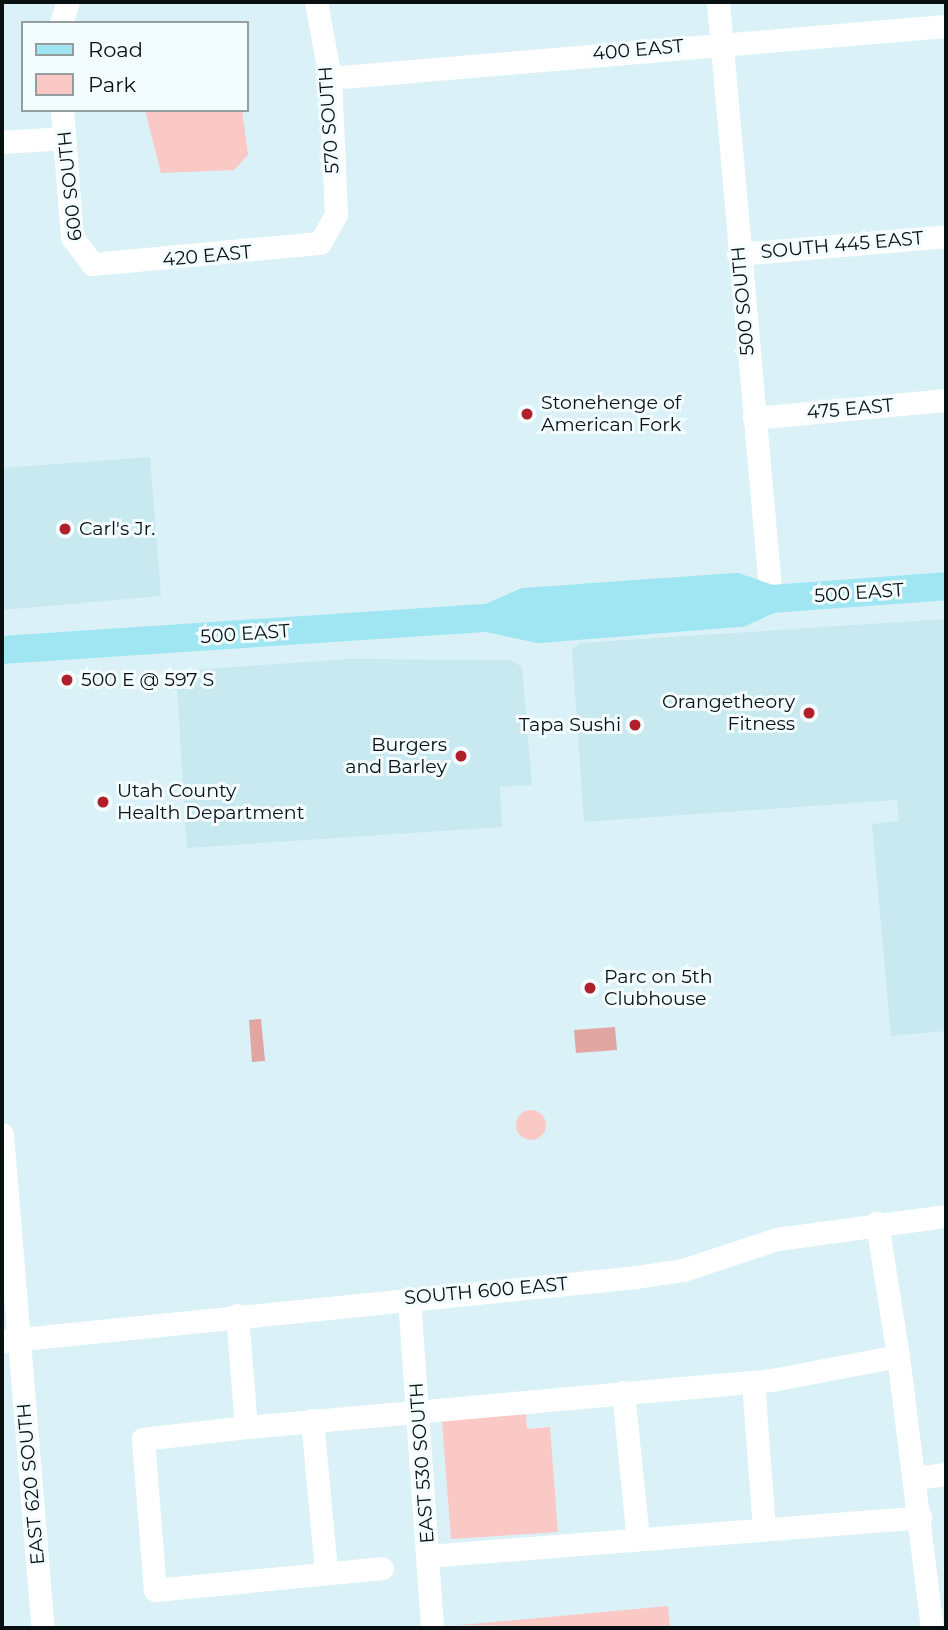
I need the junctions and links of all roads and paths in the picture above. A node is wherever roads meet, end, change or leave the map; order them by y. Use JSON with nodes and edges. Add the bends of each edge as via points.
{"nodes":[{"id":1,"x":68,"y":2,"type":"edge"},
{"id":2,"x":316,"y":2,"type":"edge"},
{"id":3,"x":718,"y":2,"type":"edge"},
{"id":4,"x":62,"y":21,"type":"edge"},
{"id":5,"x":946,"y":26,"type":"edge"},
{"id":6,"x":722,"y":43,"type":"junction"},
{"id":7,"x":330,"y":78,"type":"junction"},
{"id":8,"x":62,"y":112,"type":"edge"},
{"id":9,"x":64,"y":138,"type":"junction"},
{"id":10,"x":2,"y":142,"type":"edge"},
{"id":11,"x":946,"y":236,"type":"edge"},
{"id":12,"x":329,"y":237,"type":"joint"},
{"id":13,"x":738,"y":254,"type":"junction"},
{"id":14,"x":84,"y":259,"type":"joint"},
{"id":15,"x":946,"y":400,"type":"edge"},
{"id":16,"x":754,"y":418,"type":"junction"},
{"id":17,"x":946,"y":586,"type":"edge"},
{"id":18,"x":771,"y":599,"type":"junction"},
{"id":19,"x":2,"y":650,"type":"edge"},
{"id":20,"x":2,"y":1134,"type":"edge"},
{"id":21,"x":946,"y":1216,"type":"edge"},
{"id":22,"x":877,"y":1223,"type":"junction"},
{"id":23,"x":409,"y":1298,"type":"junction"},
{"id":24,"x":237,"y":1315,"type":"junction"},
{"id":25,"x":11,"y":1340,"type":"edge"},
{"id":26,"x":898,"y":1356,"type":"junction"},
{"id":27,"x":753,"y":1382,"type":"junction"},
{"id":28,"x":623,"y":1392,"type":"junction"},
{"id":29,"x":419,"y":1409,"type":"junction"},
{"id":30,"x":312,"y":1420,"type":"junction"},
{"id":31,"x":246,"y":1427,"type":"junction"},
{"id":32,"x":946,"y":1474,"type":"edge"},
{"id":33,"x":916,"y":1478,"type":"junction"},
{"id":34,"x":920,"y":1517,"type":"junction"},
{"id":35,"x":764,"y":1530,"type":"junction"},
{"id":36,"x":638,"y":1539,"type":"junction"},
{"id":37,"x":428,"y":1556,"type":"junction"},
{"id":38,"x":382,"y":1568,"type":"dead end"},
{"id":39,"x":326,"y":1572,"type":"junction"},
{"id":40,"x":938,"y":1599,"type":"edge"},
{"id":41,"x":43,"y":1628,"type":"edge"},
{"id":42,"x":432,"y":1628,"type":"edge"},
{"id":43,"x":932,"y":1628,"type":"edge"}],
"edges":[{"from":1,"to":4,"type":"street"},
{"from":2,"to":7,"type":"street","name":"570 SOUTH"},
{"from":3,"to":6,"type":"street","name":"500 SOUTH"},
{"from":5,"to":6,"type":"street","name":"400 EAST"},
{"from":6,"to":7,"type":"street","name":"400 EAST"},
{"from":6,"to":13,"type":"street","name":"500 SOUTH"},
{"from":7,"to":12,"type":"street","name":"570 SOUTH","via":[[336,214]]},
{"from":8,"to":9,"type":"street","name":"600 SOUTH"},
{"from":9,"to":10,"type":"street"},
{"from":9,"to":14,"type":"street","name":"600 SOUTH","via":[[72,237]]},
{"from":11,"to":13,"type":"street","name":"SOUTH 445 EAST"},
{"from":12,"to":14,"type":"street","name":"420 EAST","via":[[310,246],[182,259],[100,265]]},
{"from":13,"to":16,"type":"street","name":"500 SOUTH"},
{"from":15,"to":16,"type":"street","name":"475 EAST"},
{"from":16,"to":18,"type":"street","name":"500 SOUTH"},
{"from":17,"to":18,"type":"main road","name":"500 EAST"},
{"from":18,"to":19,"type":"main road","name":"500 EAST","via":[[740,613],[539,629],[488,618]]},
{"from":20,"to":25,"type":"street","name":"EAST 620 SOUTH"},
{"from":21,"to":22,"type":"street","name":"SOUTH 600 EAST"},
{"from":22,"to":23,"type":"street","name":"SOUTH 600 EAST","via":[[777,1240],[683,1270]]},
{"from":22,"to":26,"type":"street"},
{"from":23,"to":24,"type":"street","name":"SOUTH 600 EAST"},
{"from":23,"to":29,"type":"street","name":"EAST 530 SOUTH"},
{"from":24,"to":25,"type":"street","name":"SOUTH 600 EAST"},
{"from":24,"to":31,"type":"street"},
{"from":25,"to":41,"type":"street","name":"EAST 620 SOUTH"},
{"from":26,"to":27,"type":"street"},
{"from":26,"to":33,"type":"street"},
{"from":27,"to":28,"type":"street"},
{"from":27,"to":35,"type":"street"},
{"from":28,"to":29,"type":"street"},
{"from":28,"to":36,"type":"street"},
{"from":29,"to":30,"type":"street"},
{"from":29,"to":37,"type":"street","name":"EAST 530 SOUTH"},
{"from":30,"to":31,"type":"street"},
{"from":30,"to":39,"type":"street"},
{"from":31,"to":39,"type":"street","via":[[143,1439],[155,1590]]},
{"from":32,"to":33,"type":"street"},
{"from":33,"to":34,"type":"street"},
{"from":34,"to":35,"type":"street"},
{"from":34,"to":40,"type":"street"},
{"from":35,"to":36,"type":"street"},
{"from":36,"to":37,"type":"street"},
{"from":37,"to":42,"type":"street","name":"EAST 530 SOUTH"},
{"from":38,"to":39,"type":"street"},
{"from":40,"to":43,"type":"street"}]}
